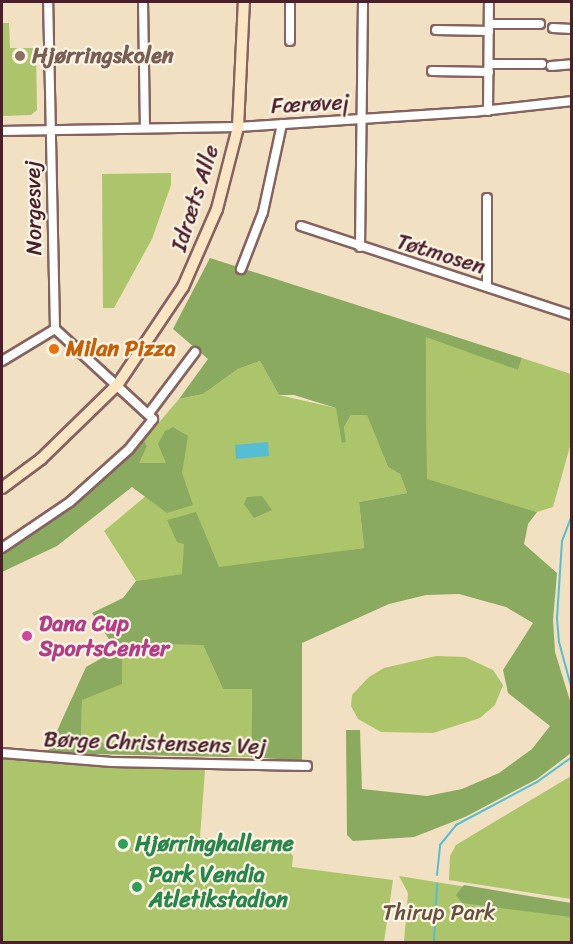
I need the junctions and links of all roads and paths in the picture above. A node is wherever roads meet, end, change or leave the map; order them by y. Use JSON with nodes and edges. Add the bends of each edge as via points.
{"nodes":[{"id":1,"x":48,"y":2,"type":"edge"},
{"id":2,"x":142,"y":2,"type":"edge"},
{"id":3,"x":244,"y":2,"type":"edge"},
{"id":4,"x":290,"y":2,"type":"edge"},
{"id":5,"x":363,"y":2,"type":"edge"},
{"id":6,"x":489,"y":2,"type":"edge"},
{"id":7,"x":540,"y":24,"type":"dead end"},
{"id":8,"x":489,"y":27,"type":"junction"},
{"id":9,"x":553,"y":28,"type":"dead end"},
{"id":10,"x":572,"y":28,"type":"edge"},
{"id":11,"x":436,"y":30,"type":"dead end"},
{"id":12,"x":290,"y":41,"type":"dead end"},
{"id":13,"x":542,"y":64,"type":"dead end"},
{"id":14,"x":572,"y":64,"type":"edge"},
{"id":15,"x":551,"y":66,"type":"dead end"},
{"id":16,"x":489,"y":68,"type":"junction"},
{"id":17,"x":432,"y":71,"type":"dead end"},
{"id":18,"x":572,"y":101,"type":"edge"},
{"id":19,"x":488,"y":111,"type":"junction"},
{"id":20,"x":362,"y":119,"type":"junction"},
{"id":21,"x":282,"y":124,"type":"junction"},
{"id":22,"x":145,"y":126,"type":"junction"},
{"id":23,"x":238,"y":127,"type":"junction"},
{"id":24,"x":50,"y":128,"type":"junction"},
{"id":25,"x":2,"y":131,"type":"edge"},
{"id":26,"x":487,"y":198,"type":"dead end"},
{"id":27,"x":301,"y":226,"type":"dead end"},
{"id":28,"x":360,"y":247,"type":"junction"},
{"id":29,"x":241,"y":269,"type":"dead end"},
{"id":30,"x":486,"y":286,"type":"junction"},
{"id":31,"x":572,"y":315,"type":"edge"},
{"id":32,"x":55,"y":329,"type":"junction"},
{"id":33,"x":195,"y":352,"type":"dead end"},
{"id":34,"x":2,"y":361,"type":"edge"},
{"id":35,"x":118,"y":384,"type":"junction"},
{"id":36,"x":150,"y":412,"type":"junction"},
{"id":37,"x":2,"y":488,"type":"edge"},
{"id":38,"x":2,"y":548,"type":"edge"},
{"id":39,"x":2,"y":753,"type":"edge"},
{"id":40,"x":308,"y":766,"type":"dead end"}],
"edges":[{"from":1,"to":24,"type":"street","name":"Norgesvej"},
{"from":2,"to":22,"type":"street"},
{"from":3,"to":23,"type":"street","name":"Idræts Alle"},
{"from":4,"to":12,"type":"street"},
{"from":5,"to":20,"type":"street"},
{"from":6,"to":8,"type":"street"},
{"from":7,"to":8,"type":"street"},
{"from":8,"to":11,"type":"street"},
{"from":8,"to":16,"type":"street"},
{"from":9,"to":10,"type":"street"},
{"from":13,"to":16,"type":"street"},
{"from":14,"to":15,"type":"street"},
{"from":16,"to":17,"type":"street"},
{"from":16,"to":19,"type":"street"},
{"from":18,"to":19,"type":"street","name":"Færøvej"},
{"from":19,"to":20,"type":"street","name":"Færøvej"},
{"from":20,"to":21,"type":"street","name":"Færøvej"},
{"from":20,"to":28,"type":"street"},
{"from":21,"to":23,"type":"street","name":"Færøvej"},
{"from":21,"to":29,"type":"street","via":[[263,212]]},
{"from":22,"to":23,"type":"street","name":"Færøvej"},
{"from":22,"to":24,"type":"street","name":"Færøvej"},
{"from":23,"to":35,"type":"street","name":"Idræts Alle","via":[[217,209],[198,255],[164,321]]},
{"from":24,"to":25,"type":"street","name":"Færøvej"},
{"from":24,"to":32,"type":"street","name":"Norgesvej"},
{"from":26,"to":30,"type":"street"},
{"from":27,"to":28,"type":"street","name":"Tøtmosen"},
{"from":28,"to":30,"type":"street","name":"Tøtmosen"},
{"from":30,"to":31,"type":"street","name":"Tøtmosen"},
{"from":32,"to":34,"type":"street"},
{"from":32,"to":35,"type":"street"},
{"from":33,"to":36,"type":"street"},
{"from":35,"to":36,"type":"street"},
{"from":35,"to":37,"type":"street","name":"Idræts Alle","via":[[41,459]]},
{"from":36,"to":38,"type":"street","via":[[150,427],[102,474],[70,502]]},
{"from":39,"to":40,"type":"street","name":"Børge Christensens Vej","via":[[112,762]]}]}
